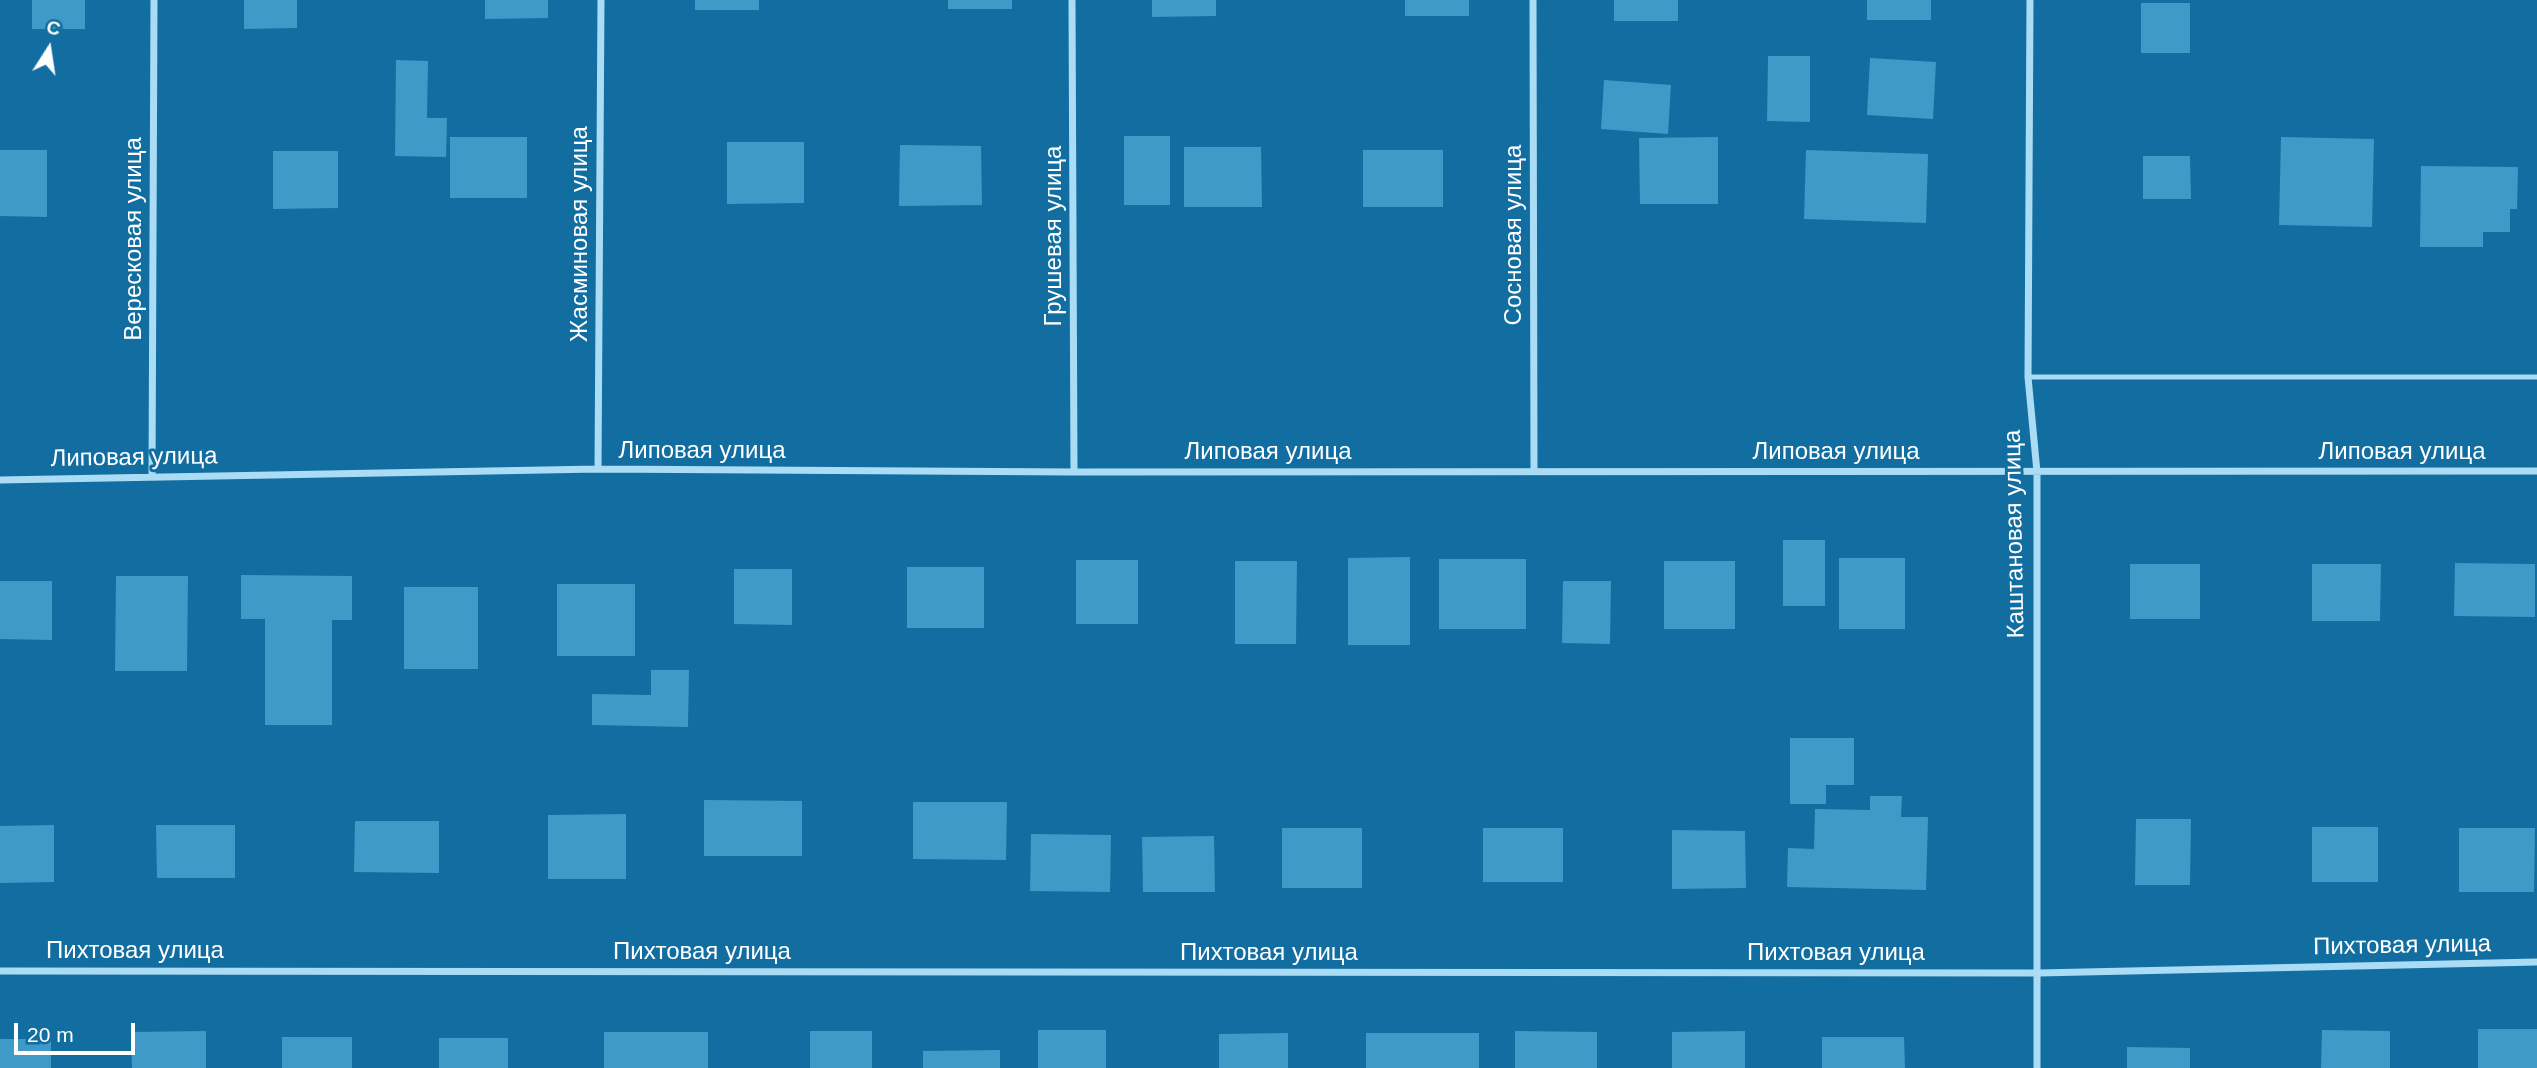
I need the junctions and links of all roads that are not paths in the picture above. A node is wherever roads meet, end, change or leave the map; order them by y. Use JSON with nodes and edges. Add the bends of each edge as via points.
{"nodes":[{"id":1,"x":154,"y":0,"type":"edge"},
{"id":2,"x":601,"y":0,"type":"edge"},
{"id":3,"x":1072,"y":0,"type":"edge"},
{"id":4,"x":1533,"y":0,"type":"edge"},
{"id":5,"x":2030,"y":0,"type":"edge"},
{"id":6,"x":2028,"y":377,"type":"junction"},
{"id":7,"x":2537,"y":377,"type":"edge"},
{"id":8,"x":598,"y":469,"type":"junction"},
{"id":9,"x":1534,"y":471,"type":"junction"},
{"id":10,"x":2537,"y":471,"type":"edge"},
{"id":11,"x":1074,"y":472,"type":"junction"},
{"id":12,"x":2037,"y":472,"type":"junction"},
{"id":13,"x":152,"y":477,"type":"junction"},
{"id":14,"x":0,"y":480,"type":"edge"},
{"id":15,"x":2537,"y":962,"type":"edge"},
{"id":16,"x":0,"y":971,"type":"edge"},
{"id":17,"x":2039,"y":973,"type":"junction"},
{"id":18,"x":2037,"y":1068,"type":"edge"}],
"edges":[{"from":1,"to":13,"type":"street","name":"Вересковая улица"},
{"from":2,"to":8,"type":"street","name":"Жасминовая улица"},
{"from":3,"to":11,"type":"street","name":"Грушевая улица"},
{"from":4,"to":9,"type":"street","name":"Сосновая улица"},
{"from":5,"to":6,"type":"street","name":"Каштановая улица"},
{"from":6,"to":7,"type":"lane"},
{"from":6,"to":12,"type":"street","name":"Каштановая улица"},
{"from":8,"to":11,"type":"street","name":"Липовая улица"},
{"from":8,"to":13,"type":"street","name":"Липовая улица"},
{"from":9,"to":11,"type":"street","name":"Липовая улица"},
{"from":9,"to":12,"type":"street","name":"Липовая улица"},
{"from":10,"to":12,"type":"street","name":"Липовая улица"},
{"from":12,"to":17,"type":"street","name":"Каштановая улица"},
{"from":13,"to":14,"type":"street","name":"Липовая улица"},
{"from":15,"to":17,"type":"street","name":"Пихтовая улица"},
{"from":16,"to":17,"type":"street","name":"Пихтовая улица"},
{"from":17,"to":18,"type":"street","name":"Каштановая улица"}]}
